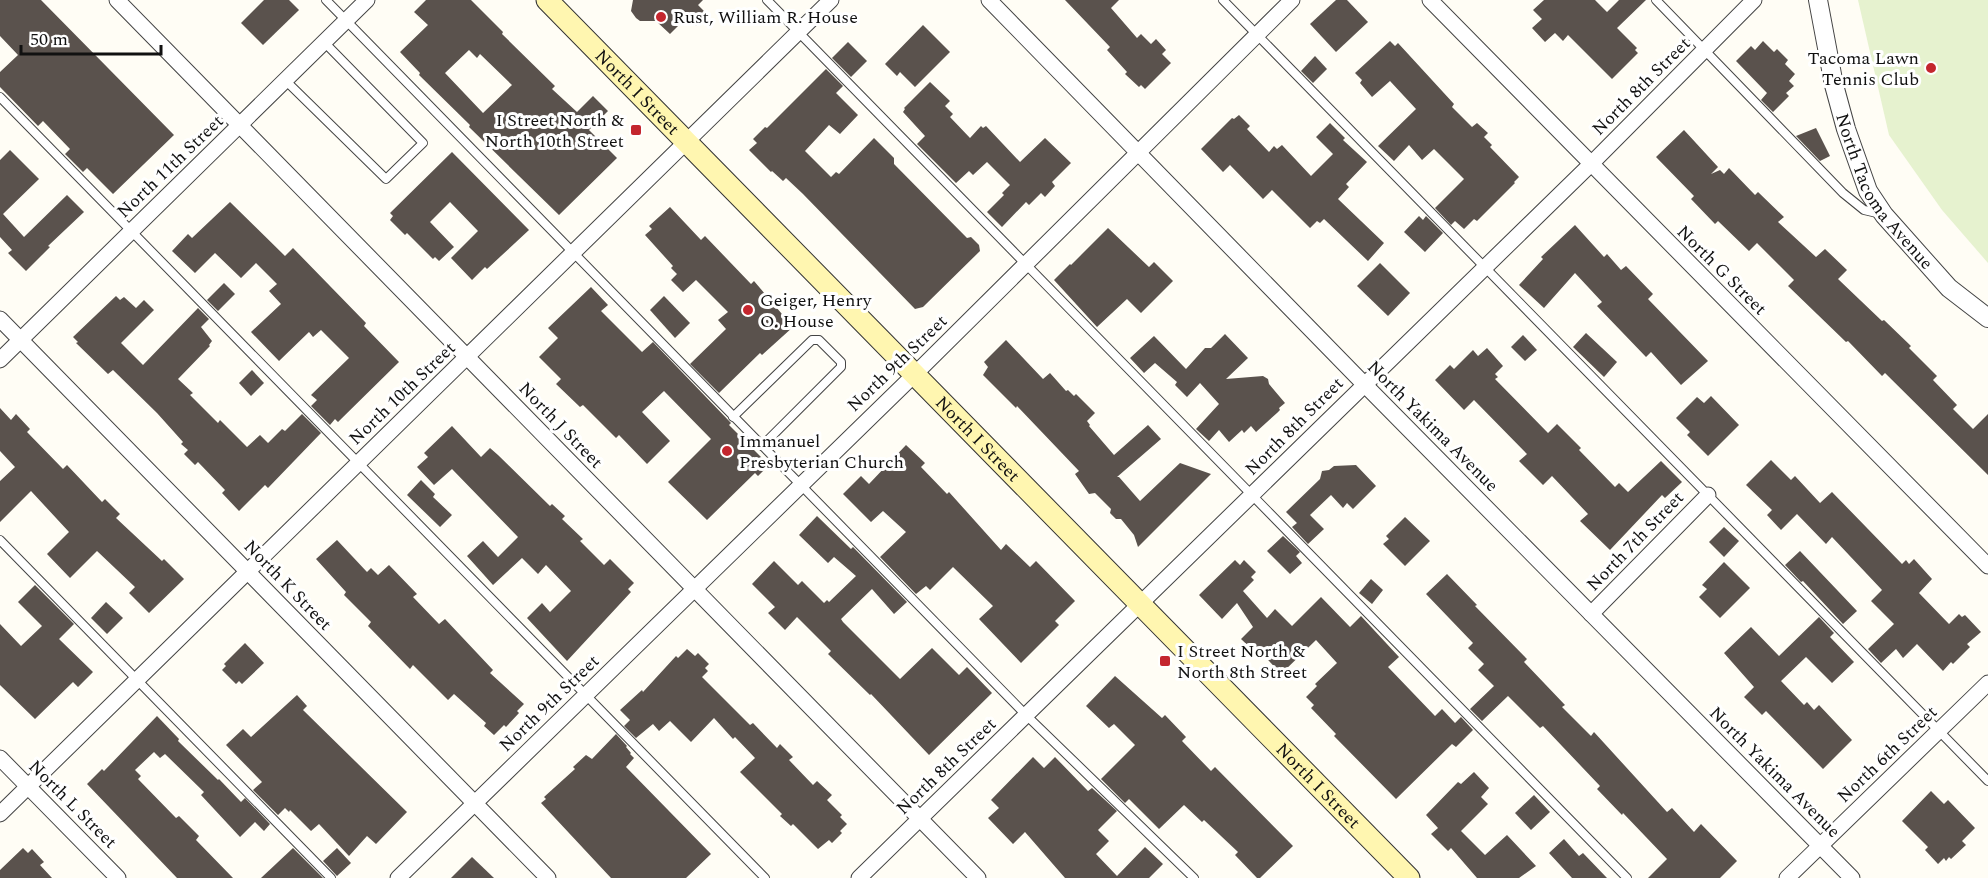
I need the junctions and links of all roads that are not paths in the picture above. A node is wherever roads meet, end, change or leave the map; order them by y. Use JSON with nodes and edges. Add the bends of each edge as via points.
{"nodes":[{"id":1,"x":117,"y":0,"type":"edge"},
{"id":2,"x":326,"y":0,"type":"edge"},
{"id":3,"x":367,"y":0,"type":"edge"},
{"id":4,"x":547,"y":0,"type":"edge"},
{"id":5,"x":766,"y":0,"type":"edge"},
{"id":6,"x":831,"y":0,"type":"edge"},
{"id":7,"x":989,"y":0,"type":"edge"},
{"id":8,"x":1223,"y":0,"type":"edge"},
{"id":9,"x":1292,"y":0,"type":"edge"},
{"id":10,"x":1430,"y":0,"type":"edge"},
{"id":11,"x":1656,"y":0,"type":"edge"},
{"id":12,"x":1754,"y":0,"type":"edge"},
{"id":13,"x":1818,"y":0,"type":"edge"},
{"id":14,"x":346,"y":21,"type":"junction"},
{"id":15,"x":798,"y":32,"type":"junction"},
{"id":16,"x":1257,"y":35,"type":"junction"},
{"id":17,"x":324,"y":42,"type":"junction"},
{"id":18,"x":1705,"y":50,"type":"junction"},
{"id":19,"x":285,"y":80,"type":"junction"},
{"id":20,"x":0,"y":97,"type":"edge"},
{"id":21,"x":239,"y":125,"type":"junction"},
{"id":22,"x":686,"y":142,"type":"junction"},
{"id":23,"x":1139,"y":152,"type":"junction"},
{"id":24,"x":1590,"y":164,"type":"junction"},
{"id":25,"x":1884,"y":215,"type":"junction"},
{"id":26,"x":131,"y":231,"type":"junction"},
{"id":27,"x":573,"y":253,"type":"junction"},
{"id":28,"x":1025,"y":264,"type":"junction"},
{"id":29,"x":1485,"y":267,"type":"junction"},
{"id":30,"x":1988,"y":318,"type":"edge"},
{"id":31,"x":0,"y":319,"type":"edge"},
{"id":32,"x":20,"y":340,"type":"junction"},
{"id":33,"x":467,"y":357,"type":"junction"},
{"id":34,"x":0,"y":360,"type":"edge"},
{"id":35,"x":915,"y":374,"type":"junction"},
{"id":36,"x":1364,"y":384,"type":"junction"},
{"id":37,"x":733,"y":417,"type":"junction"},
{"id":38,"x":762,"y":446,"type":"junction"},
{"id":39,"x":358,"y":463,"type":"junction"},
{"id":40,"x":800,"y":485,"type":"junction"},
{"id":41,"x":1251,"y":495,"type":"junction"},
{"id":42,"x":1708,"y":495,"type":"junction"},
{"id":43,"x":0,"y":540,"type":"edge"},
{"id":44,"x":1988,"y":566,"type":"edge"},
{"id":45,"x":248,"y":571,"type":"junction"},
{"id":46,"x":694,"y":588,"type":"junction"},
{"id":47,"x":1141,"y":604,"type":"junction"},
{"id":48,"x":1591,"y":614,"type":"junction"},
{"id":49,"x":137,"y":680,"type":"junction"},
{"id":50,"x":1988,"y":683,"type":"edge"},
{"id":51,"x":585,"y":695,"type":"junction"},
{"id":52,"x":1026,"y":715,"type":"junction"},
{"id":53,"x":1939,"y":730,"type":"junction"},
{"id":54,"x":0,"y":758,"type":"edge"},
{"id":55,"x":1988,"y":781,"type":"edge"},
{"id":56,"x":28,"y":786,"type":"junction"},
{"id":57,"x":475,"y":803,"type":"junction"},
{"id":58,"x":0,"y":814,"type":"edge"},
{"id":59,"x":920,"y":819,"type":"junction"},
{"id":60,"x":1820,"y":846,"type":"junction"},
{"id":61,"x":118,"y":878,"type":"edge"},
{"id":62,"x":331,"y":878,"type":"edge"},
{"id":63,"x":398,"y":878,"type":"edge"},
{"id":64,"x":548,"y":878,"type":"edge"},
{"id":65,"x":765,"y":878,"type":"edge"},
{"id":66,"x":859,"y":878,"type":"edge"},
{"id":67,"x":978,"y":878,"type":"edge"},
{"id":68,"x":1194,"y":878,"type":"edge"},
{"id":69,"x":1409,"y":878,"type":"edge"},
{"id":70,"x":1627,"y":878,"type":"edge"},
{"id":71,"x":1787,"y":878,"type":"edge"},
{"id":72,"x":1852,"y":878,"type":"edge"}],
"edges":[{"from":1,"to":21,"type":"street","name":"North J Street"},
{"from":2,"to":14,"type":"lane"},
{"from":3,"to":14,"type":"street","name":"North 11th Street"},
{"from":4,"to":22,"type":"main road","name":"North I Street"},
{"from":5,"to":15,"type":"lane"},
{"from":6,"to":15,"type":"street","name":"North 10th Street"},
{"from":7,"to":23,"type":"street","name":"North Yakima Avenue"},
{"from":8,"to":16,"type":"lane"},
{"from":9,"to":16,"type":"street","name":"North 9th Street"},
{"from":10,"to":24,"type":"street","name":"North G Street"},
{"from":11,"to":18,"type":"lane"},
{"from":12,"to":18,"type":"street","name":"North 8th Street"},
{"from":13,"to":25,"type":"street","name":"North Tacoma Avenue","via":[[1846,129],[1868,190]]},
{"from":14,"to":17,"type":"street","name":"North 11th Street"},
{"from":14,"to":27,"type":"lane"},
{"from":15,"to":22,"type":"street","name":"North 10th Street"},
{"from":15,"to":28,"type":"lane"},
{"from":16,"to":23,"type":"street","name":"North 9th Street"},
{"from":16,"to":29,"type":"lane"},
{"from":17,"to":19,"type":"street","name":"North 11th Street"},
{"from":17,"to":19,"type":"lane","via":[[423,143],[386,179]]},
{"from":18,"to":24,"type":"street","name":"North 8th Street"},
{"from":18,"to":25,"type":"lane","via":[[1851,201],[1867,212]]},
{"from":19,"to":21,"type":"street","name":"North 11th Street"},
{"from":20,"to":26,"type":"lane"},
{"from":21,"to":26,"type":"street","name":"North 11th Street"},
{"from":21,"to":33,"type":"street","name":"North J Street"},
{"from":22,"to":27,"type":"street","name":"North 10th Street"},
{"from":22,"to":35,"type":"main road","name":"North I Street"},
{"from":23,"to":28,"type":"street","name":"North 9th Street"},
{"from":23,"to":36,"type":"street","name":"North Yakima Avenue"},
{"from":24,"to":29,"type":"street","name":"North 8th Street"},
{"from":24,"to":44,"type":"street","name":"North G Street"},
{"from":25,"to":30,"type":"street","name":"North Tacoma Avenue","via":[[1949,288]]},
{"from":26,"to":32,"type":"street","name":"North 11th Street"},
{"from":26,"to":39,"type":"lane"},
{"from":27,"to":33,"type":"street","name":"North 10th Street"},
{"from":27,"to":37,"type":"lane"},
{"from":28,"to":35,"type":"street","name":"North 9th Street"},
{"from":28,"to":41,"type":"lane"},
{"from":29,"to":36,"type":"street","name":"North 8th Street"},
{"from":29,"to":42,"type":"lane"},
{"from":31,"to":32,"type":"street","name":"North K Street"},
{"from":32,"to":34,"type":"street","name":"North 11th Street"},
{"from":32,"to":45,"type":"street","name":"North K Street"},
{"from":33,"to":39,"type":"street","name":"North 10th Street"},
{"from":33,"to":46,"type":"street","name":"North J Street"},
{"from":35,"to":40,"type":"street","name":"North 9th Street"},
{"from":35,"to":47,"type":"main road","name":"North I Street"},
{"from":36,"to":41,"type":"street","name":"North 8th Street"},
{"from":36,"to":48,"type":"street","name":"North Yakima Avenue"},
{"from":37,"to":38,"type":"lane"},
{"from":37,"to":38,"type":"lane","via":[[812,340],[819,340],[841,362],[841,367]]},
{"from":38,"to":40,"type":"lane"},
{"from":39,"to":45,"type":"street","name":"North 10th Street"},
{"from":39,"to":51,"type":"lane"},
{"from":40,"to":46,"type":"street","name":"North 9th Street"},
{"from":40,"to":52,"type":"lane"},
{"from":41,"to":47,"type":"street","name":"North 8th Street"},
{"from":41,"to":70,"type":"lane"},
{"from":42,"to":48,"type":"street","name":"North 7th Street"},
{"from":42,"to":53,"type":"lane"},
{"from":43,"to":49,"type":"lane"},
{"from":45,"to":49,"type":"street","name":"North 10th Street"},
{"from":45,"to":57,"type":"street","name":"North K Street"},
{"from":46,"to":51,"type":"street","name":"North 9th Street"},
{"from":46,"to":59,"type":"street","name":"North J Street"},
{"from":47,"to":52,"type":"street","name":"North 8th Street"},
{"from":47,"to":69,"type":"main road","name":"North I Street"},
{"from":48,"to":60,"type":"street","name":"North Yakima Avenue"},
{"from":49,"to":56,"type":"street","name":"North 10th Street"},
{"from":49,"to":62,"type":"lane"},
{"from":50,"to":53,"type":"street","name":"North 6th Street"},
{"from":51,"to":57,"type":"street","name":"North 9th Street"},
{"from":51,"to":65,"type":"lane"},
{"from":52,"to":59,"type":"street","name":"North 8th Street"},
{"from":52,"to":68,"type":"lane"},
{"from":53,"to":55,"type":"lane"},
{"from":53,"to":60,"type":"street","name":"North 6th Street"},
{"from":54,"to":56,"type":"street","name":"North L Street"},
{"from":56,"to":58,"type":"street","name":"North 10th Street"},
{"from":56,"to":61,"type":"street","name":"North L Street"},
{"from":57,"to":63,"type":"street","name":"North 9th Street"},
{"from":57,"to":64,"type":"street","name":"North K Street"},
{"from":59,"to":66,"type":"street","name":"North 8th Street"},
{"from":59,"to":67,"type":"street","name":"North J Street"},
{"from":60,"to":71,"type":"street","name":"North 6th Street"},
{"from":60,"to":72,"type":"street","name":"North Yakima Avenue"}]}
